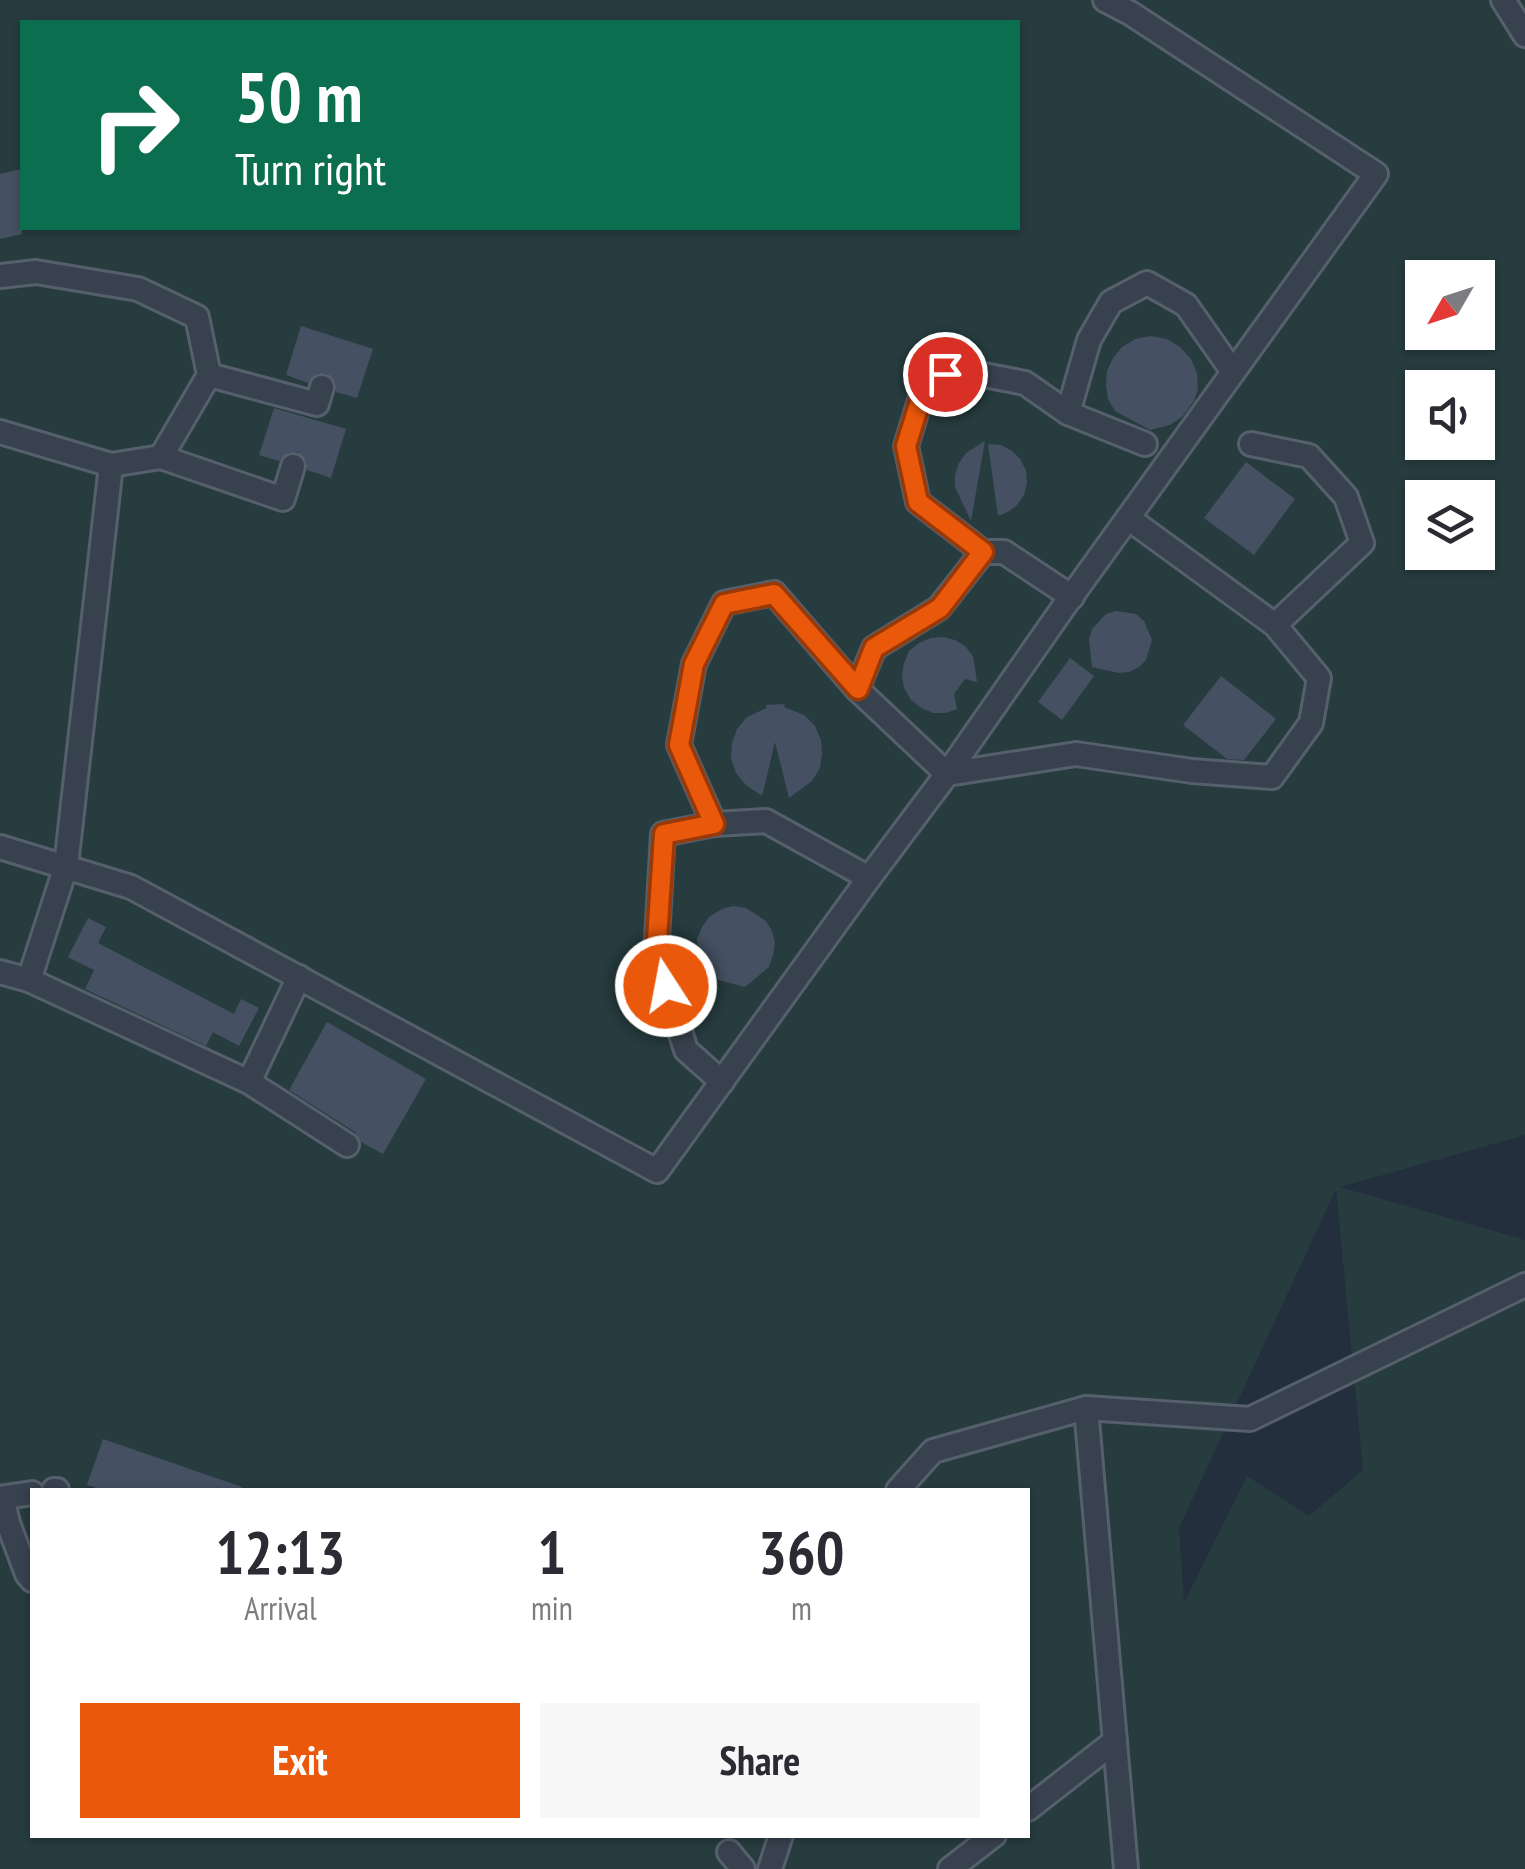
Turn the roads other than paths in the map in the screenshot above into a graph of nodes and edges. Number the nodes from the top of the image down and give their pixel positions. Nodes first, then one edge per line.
1 (1105, 0) edge
2 (1504, 0) edge
3 (1525, 35) edge
4 (0, 276) edge
5 (1234, 372) junction
6 (209, 375) junction
7 (322, 387) dead end
8 (1068, 413) junction
9 (0, 432) edge
10 (1145, 444) dead end
11 (1251, 444) dead end
12 (161, 458) junction
13 (111, 465) junction
14 (293, 466) dead end
15 (1128, 518) junction
16 (983, 552) junction
17 (1072, 596) junction
18 (1276, 625) junction
19 (858, 689) junction
20 (948, 774) junction
21 (714, 824) junction
22 (0, 848) edge
23 (66, 866) junction
24 (869, 878) junction
25 (0, 972) edge
26 (299, 977) junction
27 (29, 980) junction
28 (249, 1082) junction
29 (722, 1082) junction
30 (347, 1146) dead end
31 (1525, 1286) edge
32 (1086, 1408) junction
33 (900, 1488) edge
34 (30, 1493) edge
35 (1, 1498) edge
36 (30, 1578) edge
37 (1115, 1741) junction
38 (1030, 1807) edge
39 (780, 1838) edge
40 (990, 1838) edge
41 (770, 1869) edge
42 (950, 1869) edge
43 (1126, 1869) edge

1 - 5 lane
2 - 3 lane
4 - 6 lane
5 - 8 lane
5 - 15 lane
6 - 7 lane
6 - 12 lane
8 - 10 lane
8 - 16 lane
9 - 13 lane
11 - 18 lane
12 - 13 lane
12 - 14 lane
13 - 23 lane
15 - 17 lane
15 - 18 lane
16 - 17 lane
16 - 19 lane
17 - 20 lane
18 - 20 lane
19 - 20 lane
19 - 21 lane
20 - 24 lane
21 - 24 lane
21 - 29 lane
22 - 23 lane
23 - 26 lane
23 - 27 lane
24 - 29 lane
25 - 27 lane
26 - 28 lane
26 - 29 lane
27 - 28 lane
28 - 30 lane
31 - 32 lane
32 - 33 lane
32 - 37 lane
34 - 35 lane
35 - 36 lane
37 - 38 lane
37 - 43 lane
39 - 41 lane
40 - 42 lane

